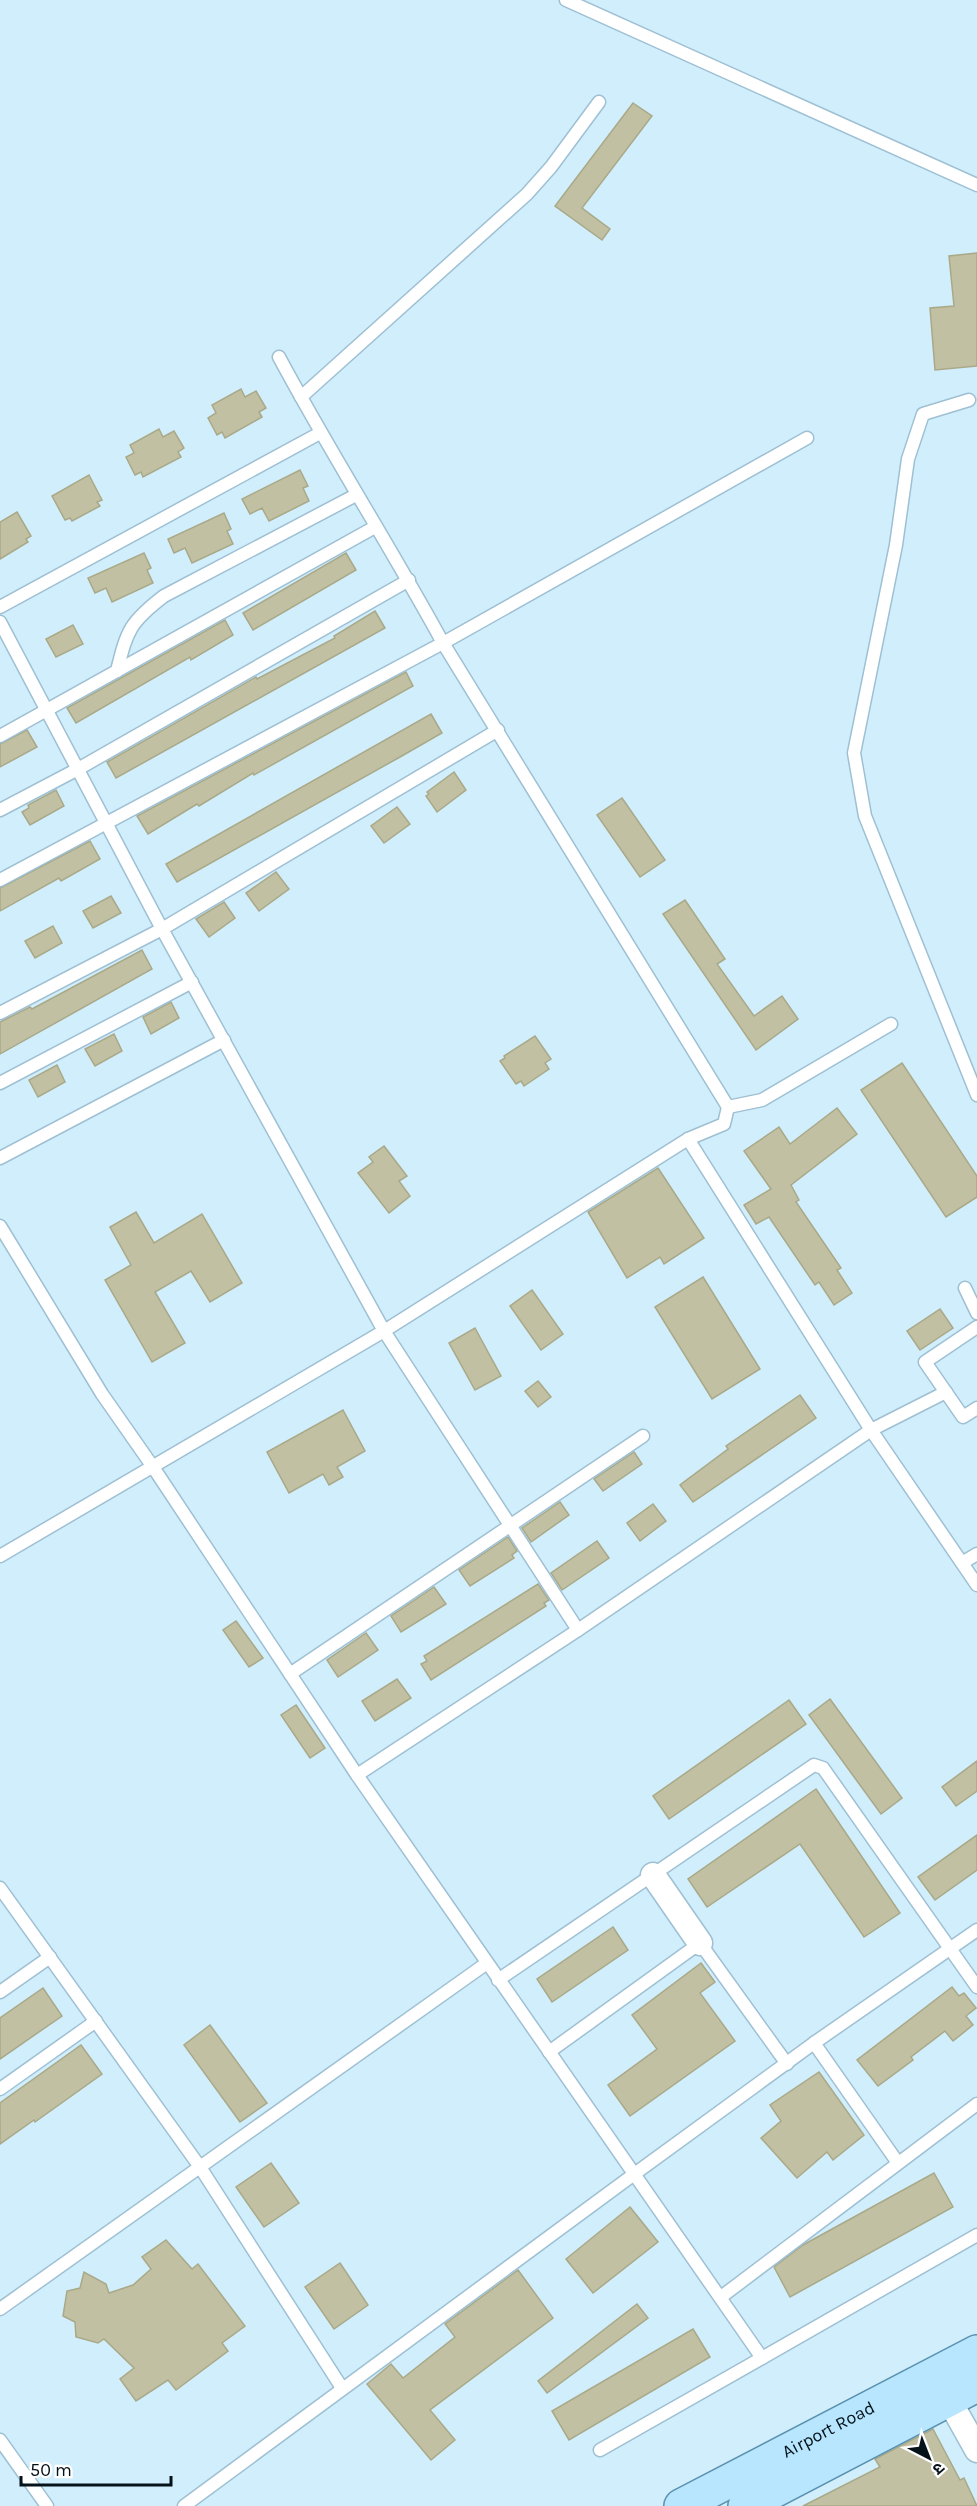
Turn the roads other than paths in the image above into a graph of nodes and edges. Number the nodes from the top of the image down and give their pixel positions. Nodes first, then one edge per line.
1 (566, 0) edge
2 (599, 102) dead end
3 (977, 185) edge
4 (279, 357) dead end
5 (301, 397) junction
6 (969, 400) dead end
7 (320, 433) junction
8 (807, 438) dead end
9 (357, 495) junction
10 (375, 527) junction
11 (409, 580) junction
12 (0, 607) edge
13 (0, 622) edge
14 (443, 643) junction
15 (117, 671) junction
16 (47, 710) junction
17 (498, 730) junction
18 (0, 736) edge
19 (78, 769) junction
20 (0, 810) edge
21 (105, 823) junction
22 (0, 880) edge
23 (162, 929) junction
24 (192, 982) junction
25 (0, 1013) edge
26 (891, 1024) dead end
27 (224, 1040) junction
28 (0, 1083) edge
29 (977, 1095) edge
30 (728, 1107) junction
31 (688, 1139) junction
32 (0, 1158) edge
33 (0, 1226) edge
34 (965, 1288) dead end
35 (977, 1313) edge
36 (977, 1327) edge
37 (384, 1331) junction
38 (946, 1392) junction
39 (977, 1408) edge
40 (871, 1430) junction
41 (643, 1436) dead end
42 (153, 1467) junction
43 (510, 1527) junction
44 (977, 1554) edge
45 (0, 1556) edge
46 (962, 1563) junction
47 (977, 1585) edge
48 (578, 1630) junction
49 (290, 1674) junction
50 (357, 1775) junction
51 (653, 1875) junction
52 (0, 1888) edge
53 (977, 1930) edge
54 (699, 1943) junction
55 (949, 1950) junction
56 (50, 1957) junction
57 (487, 1963) junction
58 (498, 1980) junction
59 (977, 1987) edge
60 (0, 1992) edge
61 (96, 2021) junction
62 (814, 2043) junction
63 (549, 2052) junction
64 (787, 2064) junction
65 (0, 2089) edge
66 (977, 2104) edge
67 (898, 2163) junction
68 (200, 2167) junction
69 (633, 2175) junction
70 (977, 2235) edge
71 (721, 2297) junction
72 (0, 2308) edge
73 (977, 2352) edge
74 (762, 2358) junction
75 (977, 2385) edge
76 (342, 2388) junction
77 (949, 2400) junction
78 (0, 2440) edge
79 (600, 2450) dead end
80 (977, 2450) edge
81 (47, 2506) edge
82 (184, 2506) edge
83 (681, 2506) edge
84 (745, 2506) edge

1 - 3 lane
2 - 5 lane
4 - 5 lane
5 - 7 lane
6 - 29 lane
7 - 9 lane
7 - 12 lane
8 - 14 lane
9 - 10 lane
9 - 15 lane
10 - 11 lane
10 - 15 lane
11 - 14 lane
11 - 19 lane
13 - 16 lane
14 - 17 lane
14 - 21 lane
15 - 16 lane
16 - 18 lane
16 - 19 lane
17 - 23 lane
17 - 30 lane
19 - 20 lane
19 - 21 lane
21 - 22 lane
21 - 23 lane
23 - 24 lane
23 - 25 lane
24 - 27 lane
24 - 28 lane
26 - 30 lane
27 - 32 lane
27 - 37 lane
30 - 31 lane
31 - 37 lane
31 - 40 lane
33 - 42 lane
34 - 35 lane
36 - 38 lane
37 - 42 lane
37 - 43 lane
38 - 39 lane
38 - 40 lane
40 - 46 lane
40 - 48 lane
41 - 43 lane
42 - 45 lane
42 - 49 lane
43 - 48 lane
43 - 49 lane
44 - 46 lane
46 - 47 lane
48 - 50 lane
49 - 50 lane
50 - 57 lane
51 - 54 street
51 - 55 lane
51 - 58 lane
52 - 56 lane
53 - 55 lane
54 - 63 lane
54 - 64 lane
55 - 59 lane
55 - 62 lane
56 - 60 lane
56 - 61 lane
57 - 58 lane
57 - 68 lane
58 - 63 lane
61 - 65 lane
61 - 68 lane
62 - 64 lane
62 - 67 lane
63 - 69 lane
64 - 69 lane
66 - 67 lane
67 - 71 lane
68 - 72 lane
68 - 76 lane
69 - 71 lane
69 - 76 lane
70 - 74 lane
71 - 74 lane
73 - 83 main road, Airport Road
74 - 79 lane
75 - 77 main road, Airport Road
76 - 82 lane
77 - 80 street
77 - 84 main road, Airport Road
78 - 81 lane

